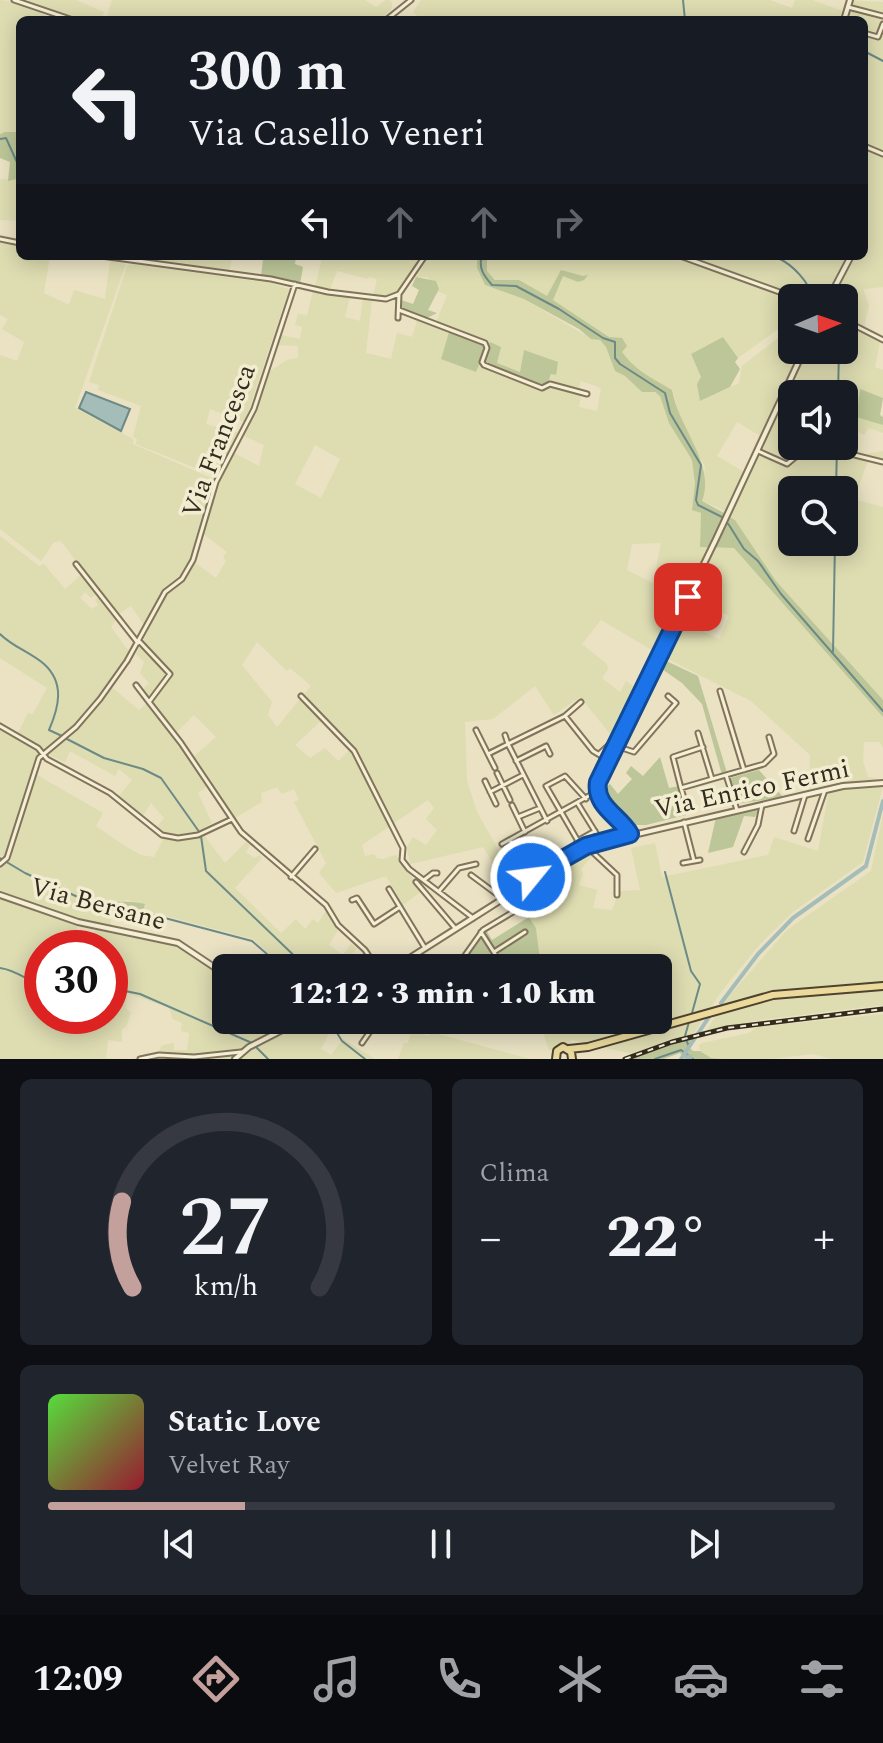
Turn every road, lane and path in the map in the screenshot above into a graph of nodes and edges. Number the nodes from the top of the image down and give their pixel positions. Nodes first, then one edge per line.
1 (411, 0) edge
2 (850, 0) edge
3 (17, 1) edge
4 (848, 7) junction
5 (61, 16) edge
6 (390, 16) edge
7 (845, 16) edge
8 (883, 16) edge
9 (883, 24) edge
10 (868, 34) edge
11 (129, 260) edge
12 (422, 260) edge
13 (691, 260) edge
14 (849, 260) edge
15 (295, 284) junction
16 (836, 284) edge
17 (778, 291) edge
18 (399, 294) junction
19 (399, 310) junction
20 (398, 318) dead end
21 (858, 327) edge
22 (883, 340) edge
23 (798, 364) edge
24 (587, 394) dead end
25 (758, 451) junction
26 (883, 462) edge
27 (76, 564) dead end
28 (138, 642) junction
29 (136, 685) dead end
30 (720, 691) dead end
31 (301, 696) dead end
32 (668, 696) dead end
33 (149, 702) junction
34 (581, 702) dead end
35 (565, 716) junction
36 (0, 726) edge
37 (476, 730) dead end
38 (698, 733) dead end
39 (505, 735) dead end
40 (769, 737) dead end
41 (620, 738) junction
42 (508, 744) junction
43 (614, 744) junction
44 (703, 747) junction
45 (626, 748) junction
46 (43, 754) junction
47 (488, 754) junction
48 (550, 754) dead end
49 (599, 754) junction
50 (608, 760) junction
51 (516, 761) junction
52 (744, 770) junction
53 (523, 775) junction
54 (726, 775) junction
55 (712, 779) junction
56 (485, 781) dead end
57 (883, 783) edge
58 (503, 785) junction
59 (681, 788) junction
60 (825, 790) junction
61 (490, 792) junction
62 (594, 793) dead end
63 (805, 795) junction
64 (586, 799) junction
65 (578, 803) junction
66 (496, 804) dead end
67 (762, 805) junction
68 (540, 808) junction
69 (737, 810) junction
70 (561, 813) junction
71 (518, 817) junction
72 (232, 819) junction
73 (547, 821) junction
74 (687, 822) junction
75 (595, 831) junction
76 (794, 831) dead end
77 (525, 832) junction
78 (628, 835) junction
79 (808, 839) dead end
80 (510, 840) junction
81 (577, 841) junction
82 (601, 841) junction
83 (502, 844) dead end
84 (584, 847) junction
85 (315, 849) dead end
86 (744, 852) dead end
87 (700, 860) dead end
88 (694, 861) junction
89 (683, 863) dead end
90 (0, 864) edge
91 (476, 864) dead end
92 (437, 873) dead end
93 (471, 875) dead end
94 (291, 877) junction
95 (531, 879) junction
96 (424, 880) junction
97 (416, 882) dead end
98 (389, 889) dead end
99 (439, 891) junction
100 (0, 895) edge
101 (617, 895) dead end
102 (502, 898) junction
103 (352, 900) dead end
104 (400, 907) junction
105 (511, 909) dead end
106 (473, 918) junction
107 (456, 929) junction
108 (481, 932) junction
109 (525, 932) dead end
110 (425, 948) junction
111 (494, 952) joint
112 (368, 954) edge
113 (416, 954) edge
114 (466, 954) edge
115 (212, 965) edge
116 (883, 986) edge
117 (276, 1034) edge
118 (368, 1034) edge
119 (362, 1043) dead end
120 (588, 1047) junction
121 (569, 1049) junction
122 (241, 1052) junction
123 (220, 1054) junction
124 (556, 1056) edge
125 (171, 1058) edge
126 (140, 1059) edge
127 (216, 1059) edge
128 (235, 1059) edge
129 (549, 1059) edge
130 (572, 1059) edge

1 - 6 street
2 - 4 street
3 - 5 street
4 - 7 street
4 - 8 street
9 - 10 street
11 - 15 street
12 - 18 street
13 - 17 street
14 - 16 street
15 - 18 street
15 - 28 street, Via Francesca
18 - 19 street
19 - 20 street
19 - 24 street
21 - 22 street
23 - 25 street
25 - 26 street
25 - 41 street
27 - 28 street
28 - 33 street
28 - 46 street, Via Francesca
29 - 33 street
30 - 52 street
31 - 96 street
32 - 45 street
33 - 72 street
34 - 35 street
35 - 42 street
35 - 49 street
36 - 46 street
37 - 47 street
38 - 44 street
39 - 42 street
40 - 52 street
41 - 43 street
41 - 45 street
42 - 47 street
42 - 51 street
43 - 45 street
43 - 49 street
43 - 50 street
44 - 55 street
44 - 59 street
46 - 72 street
46 - 90 street, Via Francesca
47 - 58 street
48 - 51 street
49 - 50 street
50 - 78 street
51 - 53 street
52 - 54 street
53 - 58 street
53 - 68 street
54 - 55 street
54 - 69 street
55 - 59 street
56 - 61 street
57 - 60 street, Via Enrico Fermi
58 - 61 street
58 - 71 street
59 - 74 street
60 - 63 street, Via Enrico Fermi
60 - 79 street
61 - 66 street
62 - 64 street
63 - 67 street, Via Enrico Fermi
63 - 76 street
64 - 65 street
64 - 70 street
65 - 70 street
65 - 75 street
67 - 69 street, Via Enrico Fermi
67 - 86 street
68 - 71 street
68 - 73 street
69 - 74 street, Via Enrico Fermi
70 - 73 street
70 - 81 street
71 - 77 street
72 - 94 street
73 - 77 street
74 - 78 street, Via Enrico Fermi
74 - 88 street
75 - 81 street
75 - 82 street
77 - 80 street
78 - 82 street, Via Enrico Fermi
80 - 83 street
80 - 95 street
81 - 84 street
82 - 84 street, Via Enrico Fermi
84 - 95 street, Via Enrico Fermi
84 - 101 street
85 - 94 street
87 - 88 street
88 - 89 street
91 - 99 street
92 - 96 street
93 - 102 street
94 - 112 street
95 - 102 street, Via Enrico Fermi
96 - 99 street
97 - 107 street
98 - 104 street
99 - 106 street
100 - 115 street, Via Bersane
102 - 106 street, Via Enrico Fermi
103 - 104 street
104 - 110 street
105 - 108 street
106 - 107 street, Via Enrico Fermi
107 - 110 street, Via Enrico Fermi
108 - 111 street
108 - 114 street
109 - 111 street
110 - 113 street, Via Enrico Fermi
116 - 120 main road
117 - 122 street
118 - 119 street
120 - 121 main road
120 - 130 main road
121 - 124 main road
121 - 130 main road
122 - 123 street
122 - 128 street
123 - 125 street
123 - 127 street
124 - 129 main road
125 - 126 street

